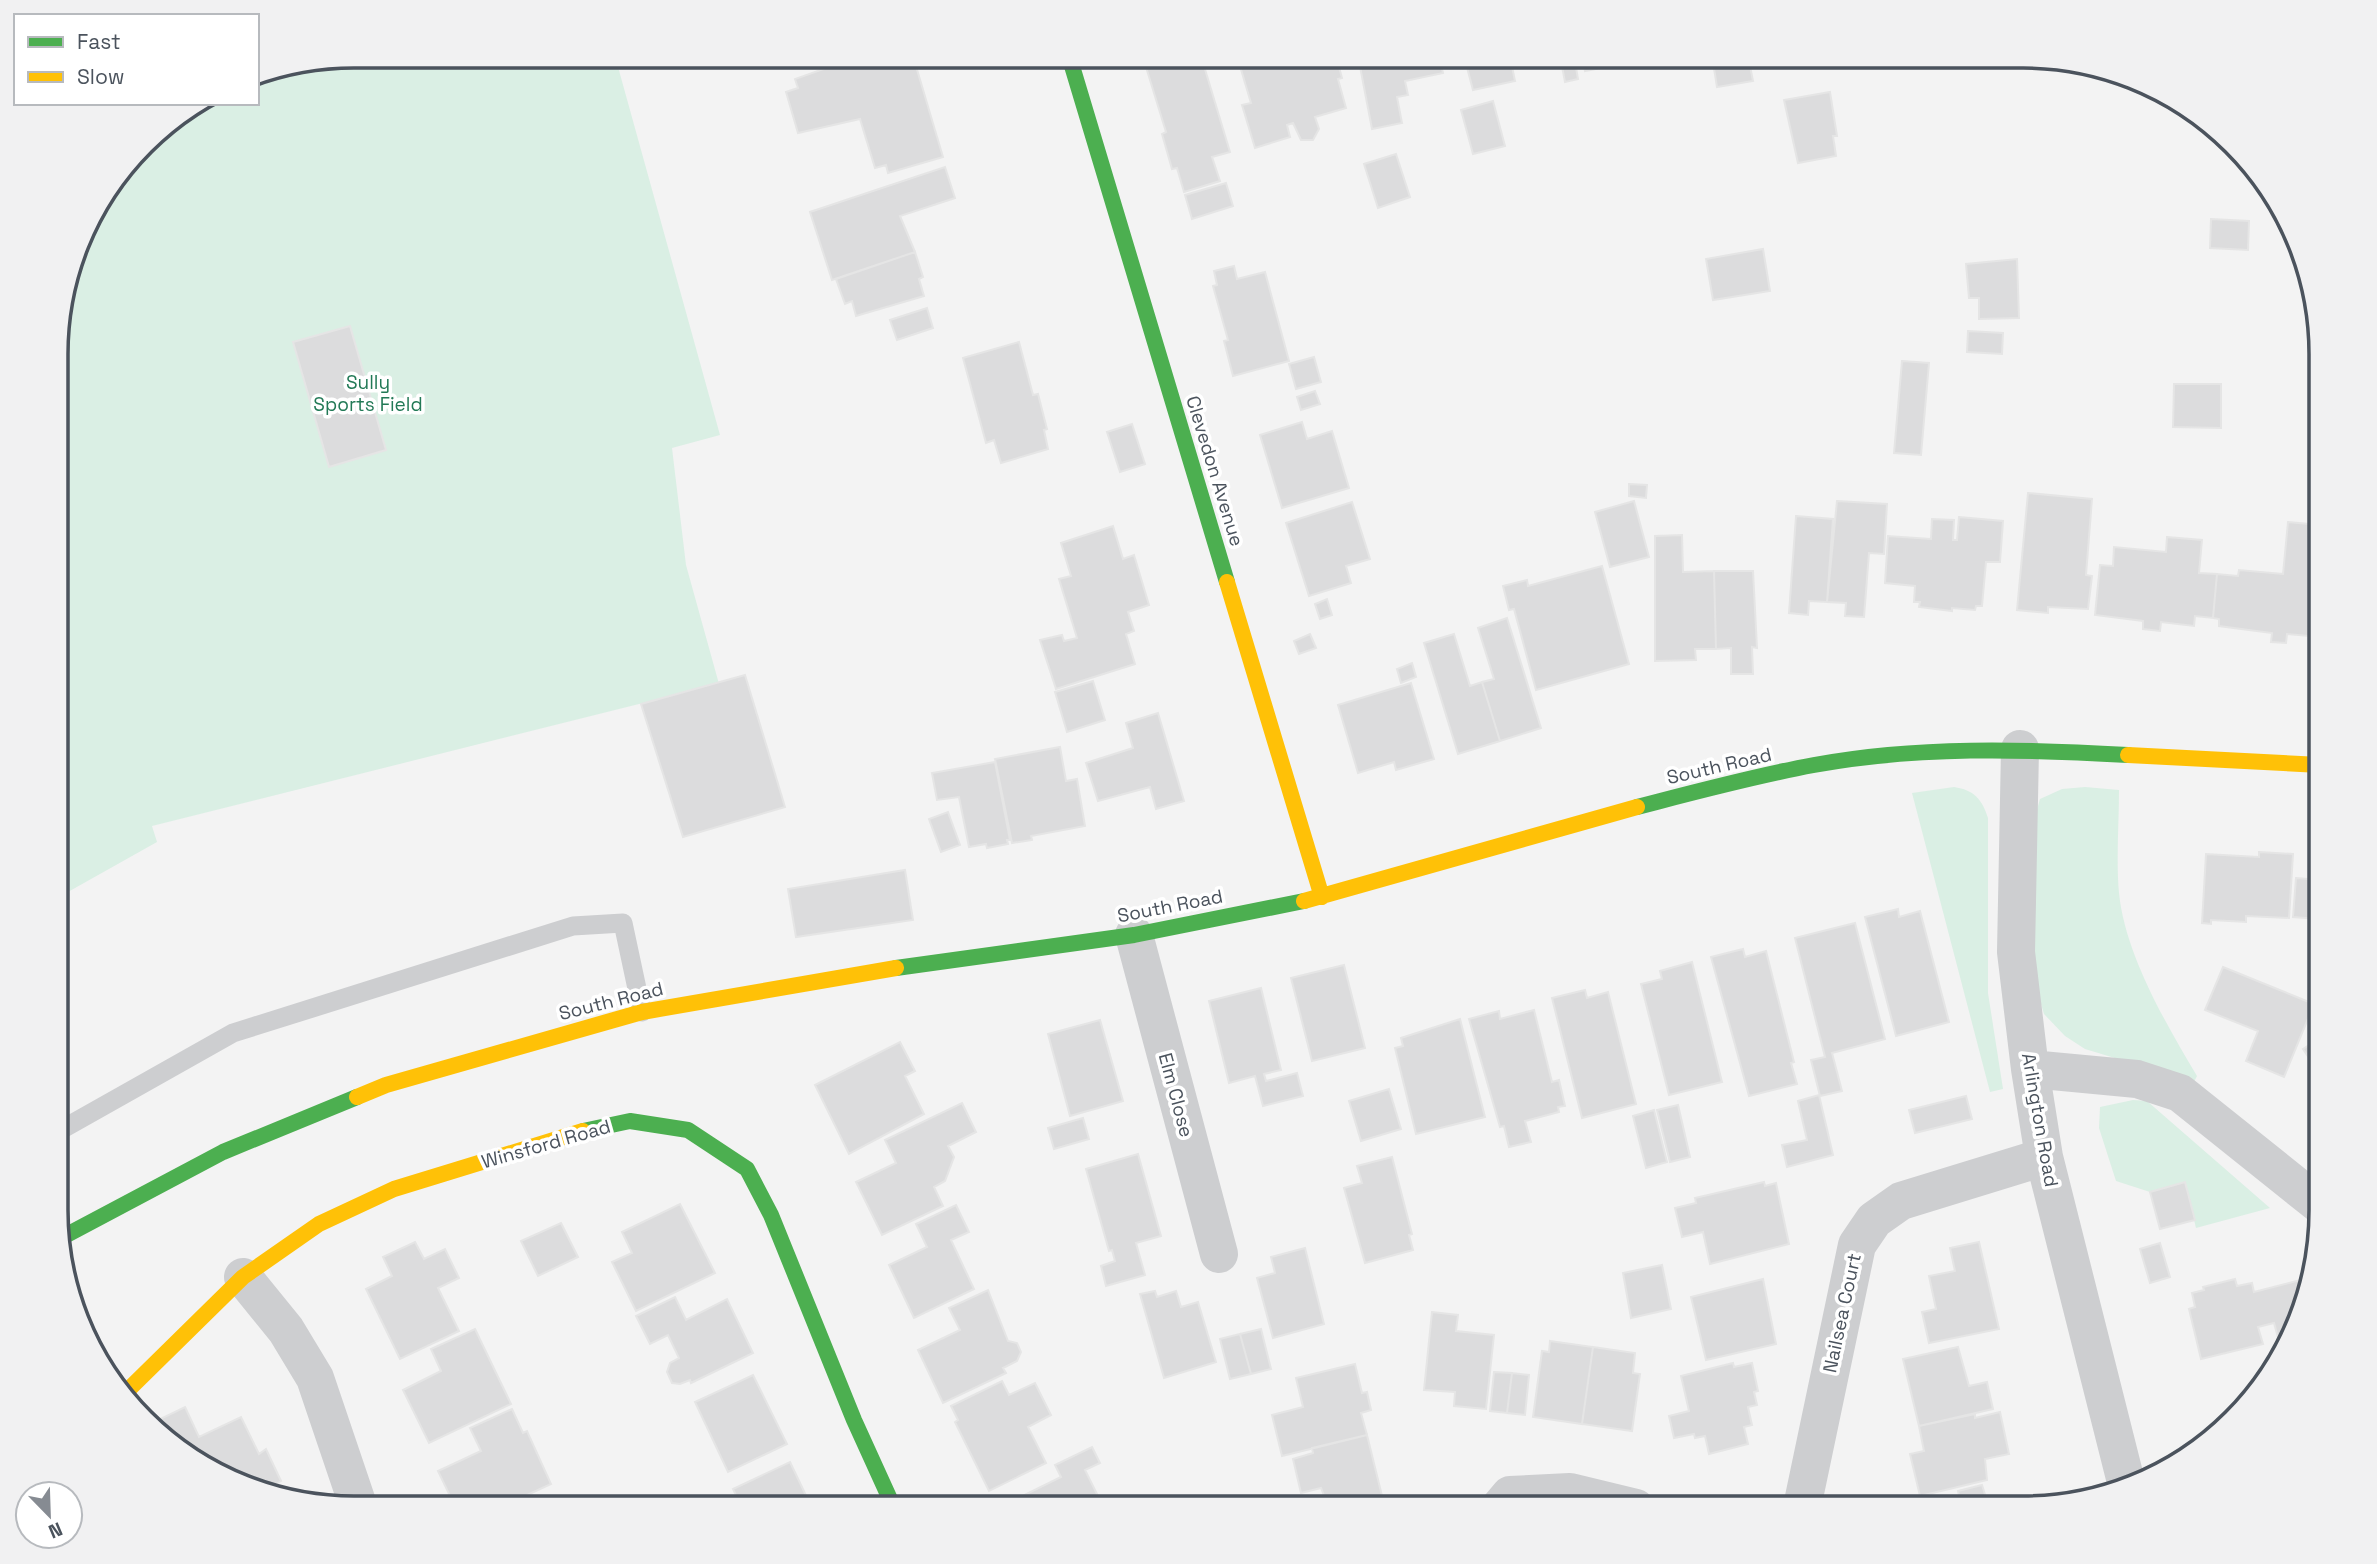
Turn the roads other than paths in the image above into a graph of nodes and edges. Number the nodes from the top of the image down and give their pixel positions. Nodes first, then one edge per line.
1 (1073, 68) edge
2 (2020, 750) junction
3 (2309, 764) edge
4 (1322, 897) junction
5 (1134, 935) junction
6 (642, 1012) junction
7 (2029, 1069) junction
8 (68, 1125) edge
9 (2044, 1157) junction
10 (2309, 1196) edge
11 (69, 1233) edge
12 (1219, 1254) dead end
13 (243, 1277) junction
14 (130, 1388) edge
15 (2125, 1477) edge
16 (355, 1496) edge
17 (889, 1496) edge
18 (1509, 1496) edge
19 (1588, 1496) edge
20 (1804, 1496) edge

1 - 4 main road, Clevedon Avenue
2 - 3 main road, South Road
2 - 4 main road, South Road
2 - 7 street, Arlington Road
4 - 5 main road, South Road
5 - 6 main road, South Road
5 - 12 street, Elm Close
6 - 8 lane
6 - 11 main road, South Road
7 - 9 street, Arlington Road
7 - 10 street
9 - 15 street, Arlington Road
9 - 20 street, Nailsea Court
13 - 14 main road, Winsford Road
13 - 16 street
13 - 17 main road, Winsford Road
18 - 19 street

